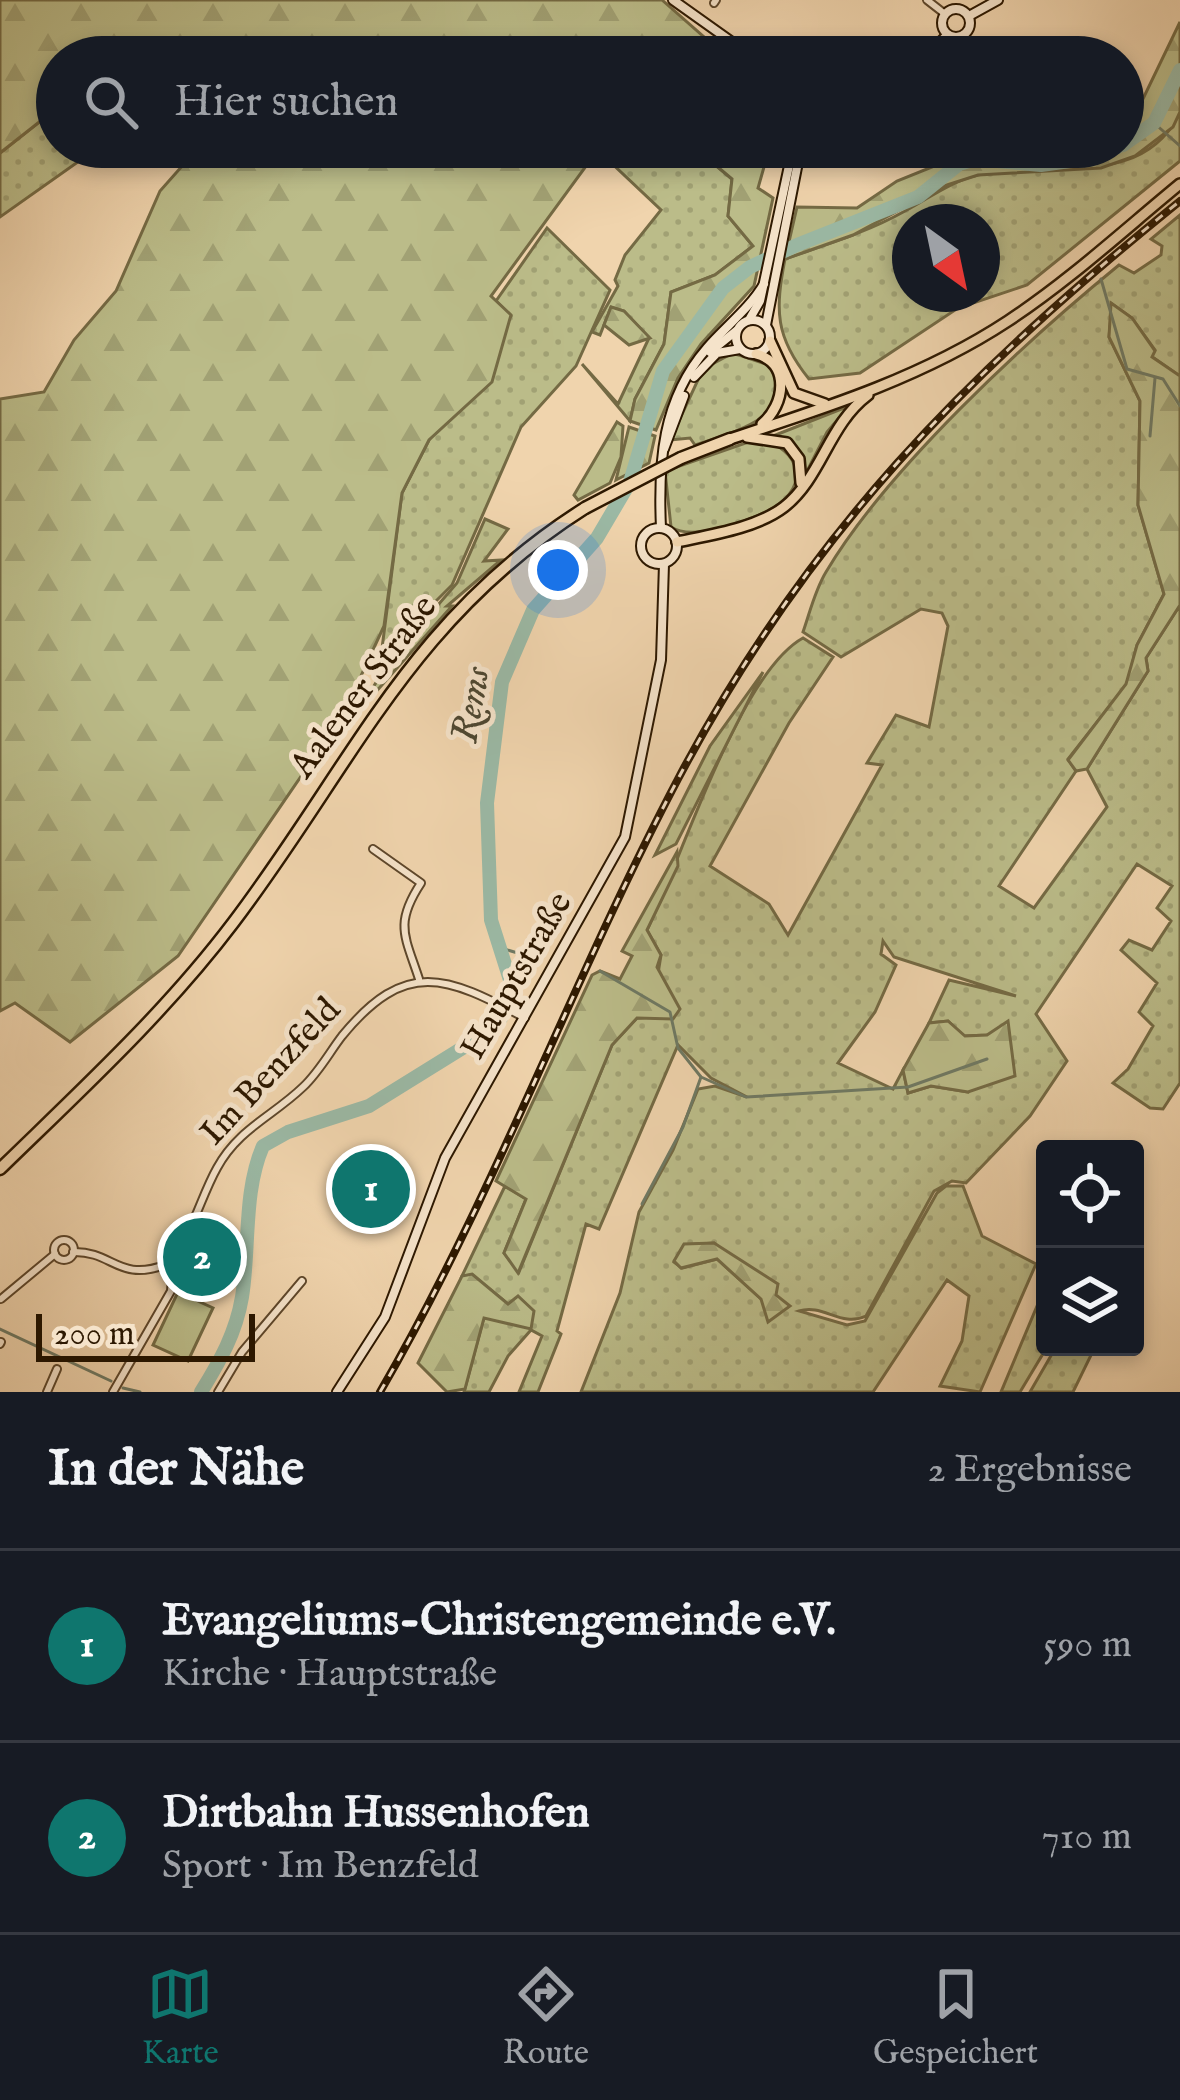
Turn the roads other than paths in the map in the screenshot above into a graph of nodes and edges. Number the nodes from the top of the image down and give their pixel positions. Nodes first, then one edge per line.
1 (673, 0) edge
2 (927, 0) edge
3 (998, 0) edge
4 (945, 14) junction
5 (969, 16) junction
6 (710, 28) junction
7 (947, 35) joint
8 (719, 36) edge
9 (722, 36) edge
10 (793, 168) edge
11 (1180, 184) edge
12 (768, 279) junction
13 (749, 320) junction
14 (766, 325) junction
15 (737, 330) junction
16 (770, 341) junction
17 (740, 349) junction
18 (756, 354) junction
19 (695, 365) junction
20 (877, 388) junction
21 (836, 403) junction
22 (749, 432) junction
23 (730, 439) junction
24 (659, 465) junction
25 (800, 489) junction
26 (661, 528) junction
27 (677, 542) junction
28 (664, 564) junction
29 (373, 849) dead end
30 (419, 979) junction
31 (526, 1018) junction
32 (0, 1168) edge
33 (73, 1252) junction
34 (55, 1254) junction
35 (165, 1265) junction
36 (302, 1281) dead end
37 (1, 1299) edge
38 (57, 1370) dead end
39 (47, 1392) edge
40 (113, 1392) edge
41 (218, 1392) edge
42 (337, 1392) edge

1 - 6 main road
2 - 4 street
3 - 5 main road
4 - 5 main road
4 - 7 main road
5 - 7 main road
6 - 8 main road
6 - 9 main road
10 - 12 main road
11 - 20 main road, Aalener Straße
12 - 13 main road
12 - 14 main road
12 - 19 main road
13 - 14 main road
13 - 15 main road
14 - 16 main road
15 - 17 main road
15 - 19 main road
16 - 18 main road
16 - 21 main road
17 - 18 main road
17 - 24 main road
18 - 22 main road
19 - 24 main road
20 - 21 main road, Aalener Straße
20 - 25 main road
21 - 22 main road, Aalener Straße
22 - 23 main road, Aalener Straße
23 - 25 main road
23 - 32 highway, Aalener Straße, bridge
24 - 26 main road
25 - 27 main road
26 - 27 main road
26 - 28 main road
27 - 28 main road
28 - 31 main road, Hauptstraße
29 - 30 street
30 - 31 street
30 - 35 street, Im Benzfeld
31 - 42 main road, Hauptstraße
33 - 34 street
33 - 34 street
33 - 35 street
34 - 37 street
35 - 40 street
36 - 41 street
38 - 39 street

